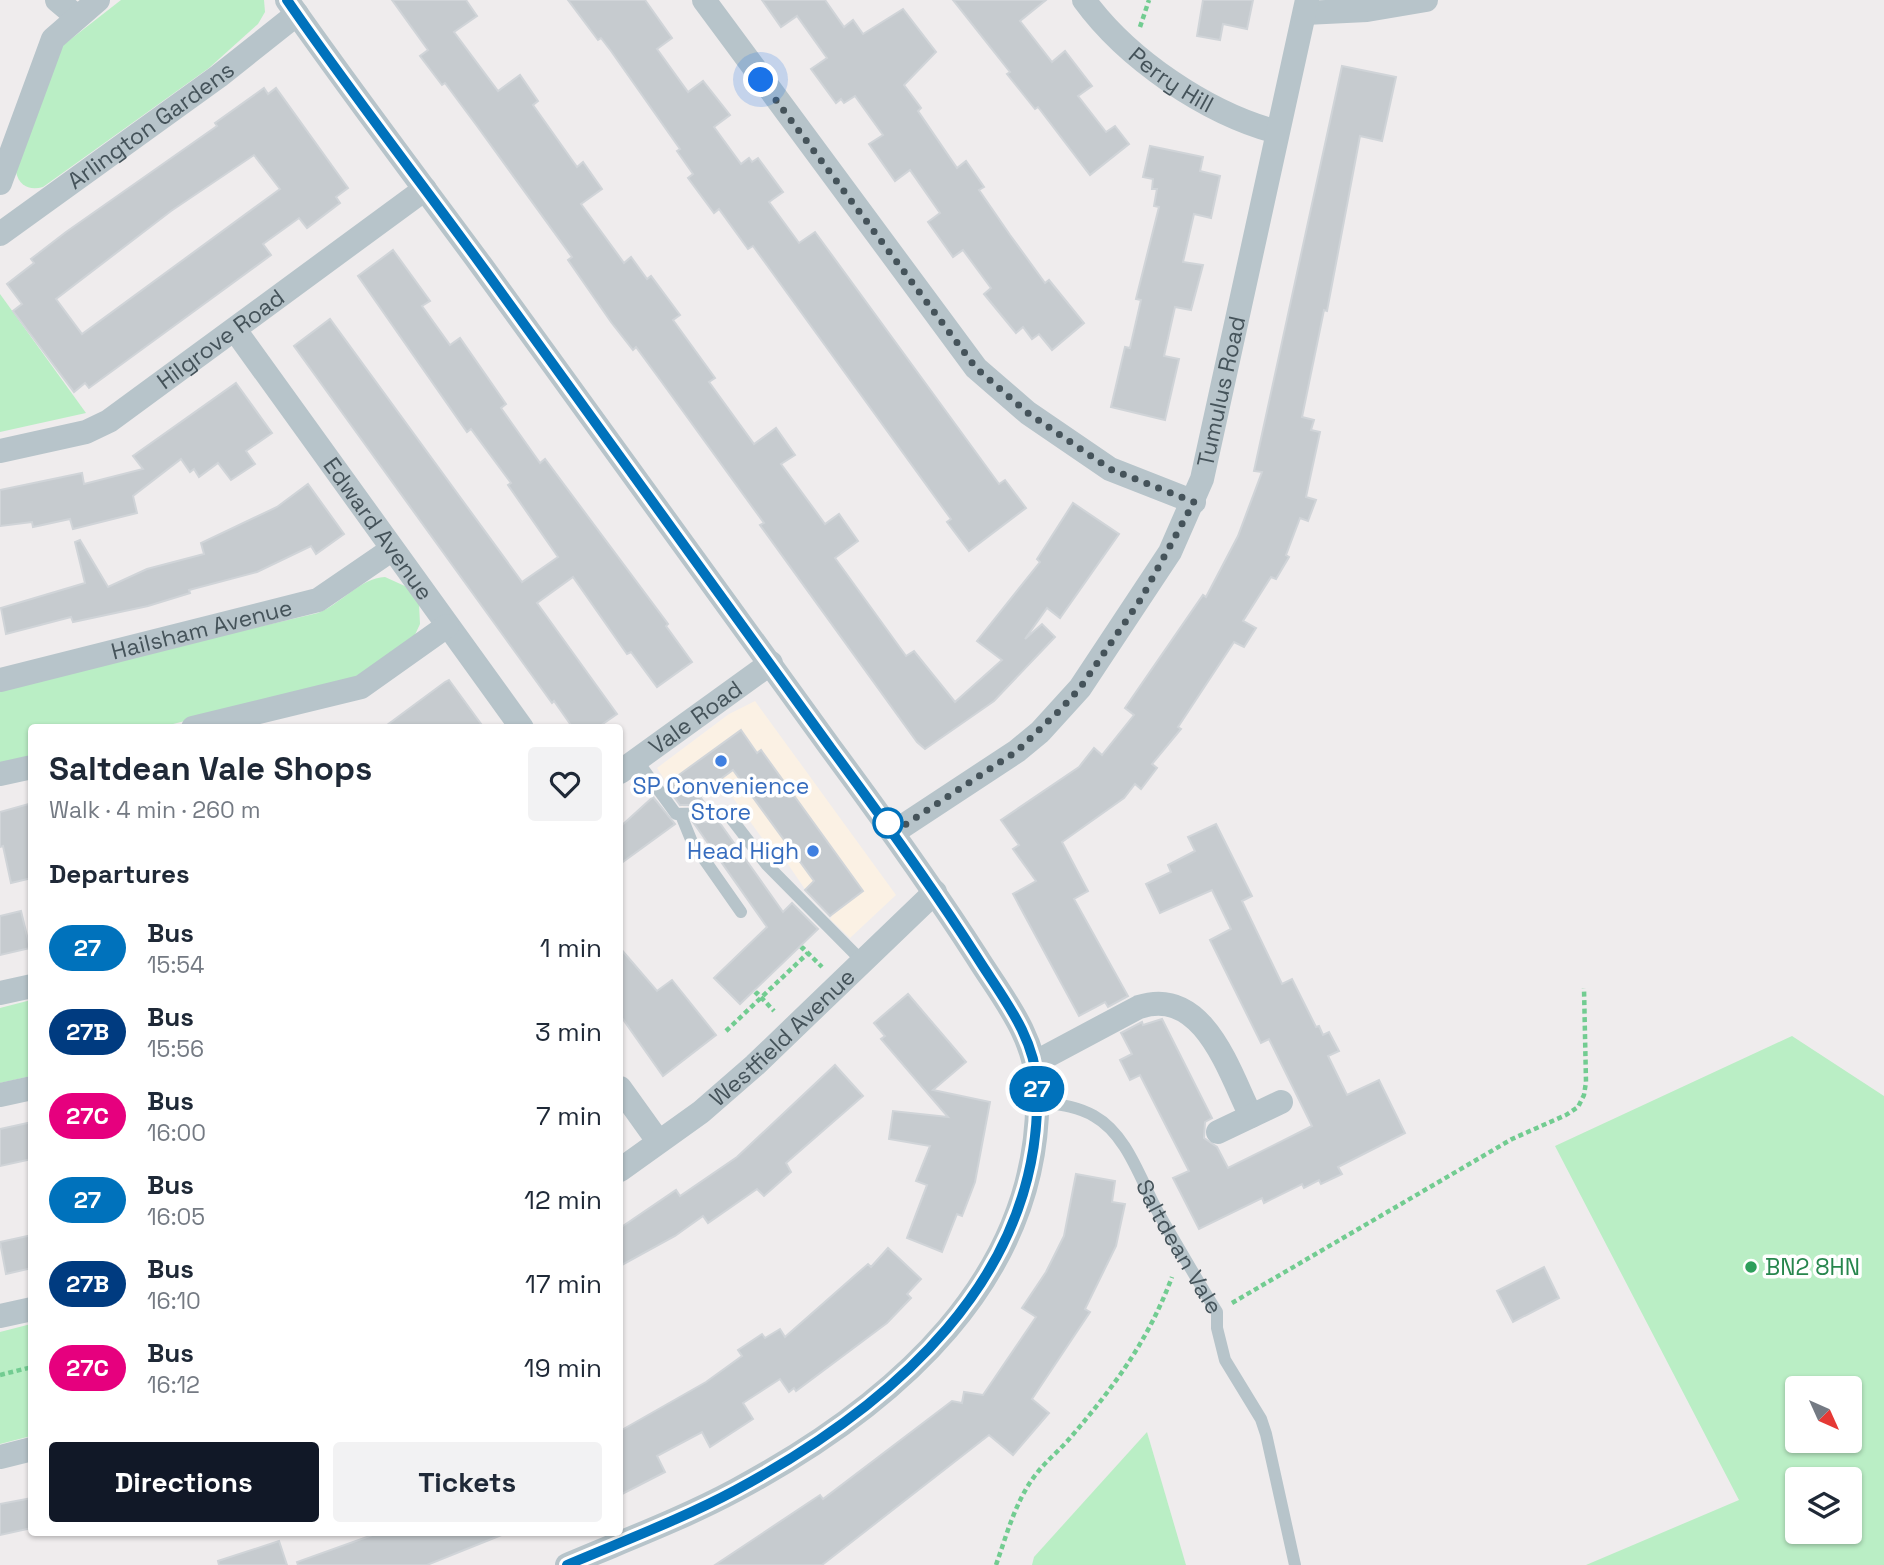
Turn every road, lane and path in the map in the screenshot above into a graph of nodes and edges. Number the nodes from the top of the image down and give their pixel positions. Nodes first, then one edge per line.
1 (57, 0) edge
2 (98, 0) edge
3 (704, 0) edge
4 (1084, 0) edge
5 (1426, 0) edge
6 (1306, 6) edge
7 (292, 7) edge
8 (76, 16) junction
9 (1277, 132) junction
10 (0, 183) edge
11 (425, 189) junction
12 (0, 234) edge
13 (235, 330) junction
14 (0, 451) edge
15 (1194, 502) junction
16 (391, 550) junction
17 (447, 626) junction
18 (771, 663) junction
19 (0, 680) edge
20 (209, 724) edge
21 (519, 724) edge
22 (628, 766) edge
23 (28, 768) edge
24 (0, 775) edge
25 (681, 815) junction
26 (894, 832) junction
27 (935, 892) junction
28 (741, 912) dead end
29 (801, 950) dead end
30 (808, 953) junction
31 (863, 962) junction
32 (814, 978) dead end
33 (28, 987) edge
34 (1584, 988) dead end
35 (0, 993) edge
36 (755, 995) dead end
37 (761, 998) junction
38 (777, 1014) dead end
39 (726, 1031) dead end
40 (1034, 1063) junction
41 (28, 1089) edge
42 (623, 1092) edge
43 (0, 1096) edge
44 (1037, 1101) junction
45 (1281, 1102) dead end
46 (1251, 1116) junction
47 (1218, 1132) dead end
48 (658, 1141) junction
49 (623, 1168) edge
50 (1181, 1254) junction
51 (28, 1309) edge
52 (1217, 1312) junction
53 (0, 1316) edge
54 (28, 1368) edge
55 (0, 1375) edge
56 (28, 1450) edge
57 (0, 1457) edge
58 (567, 1565) edge
59 (996, 1565) edge
60 (1295, 1565) edge

1 - 8 street
2 - 8 street
3 - 15 street
4 - 9 street, Perry Hill
5 - 6 street
6 - 9 street, Tumulus Road
7 - 11 street
7 - 12 street, Arlington Gardens
8 - 10 street
9 - 15 street, Tumulus Road
11 - 13 street, Hilgrove Road
11 - 18 street
13 - 14 street, Hilgrove Road
13 - 16 street, Edward Avenue
15 - 26 street, Tumulus Road
16 - 17 street, Edward Avenue
16 - 19 street, Hailsham Avenue
17 - 20 street
17 - 21 street, Edward Avenue
18 - 22 street, Vale Road
18 - 26 street
22 - 25 lane
23 - 24 street
25 - 28 lane
25 - 31 lane
26 - 27 street
27 - 31 street, Westfield Avenue
27 - 40 street
29 - 30 path
30 - 32 path
30 - 37 path
31 - 48 street, Westfield Avenue
33 - 35 street
34 - 52 path
36 - 37 path
37 - 38 path
37 - 39 path
40 - 44 street
40 - 46 street
41 - 43 street
42 - 48 street
44 - 50 lane, Saltdean Vale
44 - 58 street
45 - 46 street
46 - 47 street
48 - 49 street, Westfield Avenue
50 - 52 lane, Saltdean Vale
50 - 59 path
51 - 53 street
52 - 60 lane, Saltdean Vale
54 - 55 path
56 - 57 street

